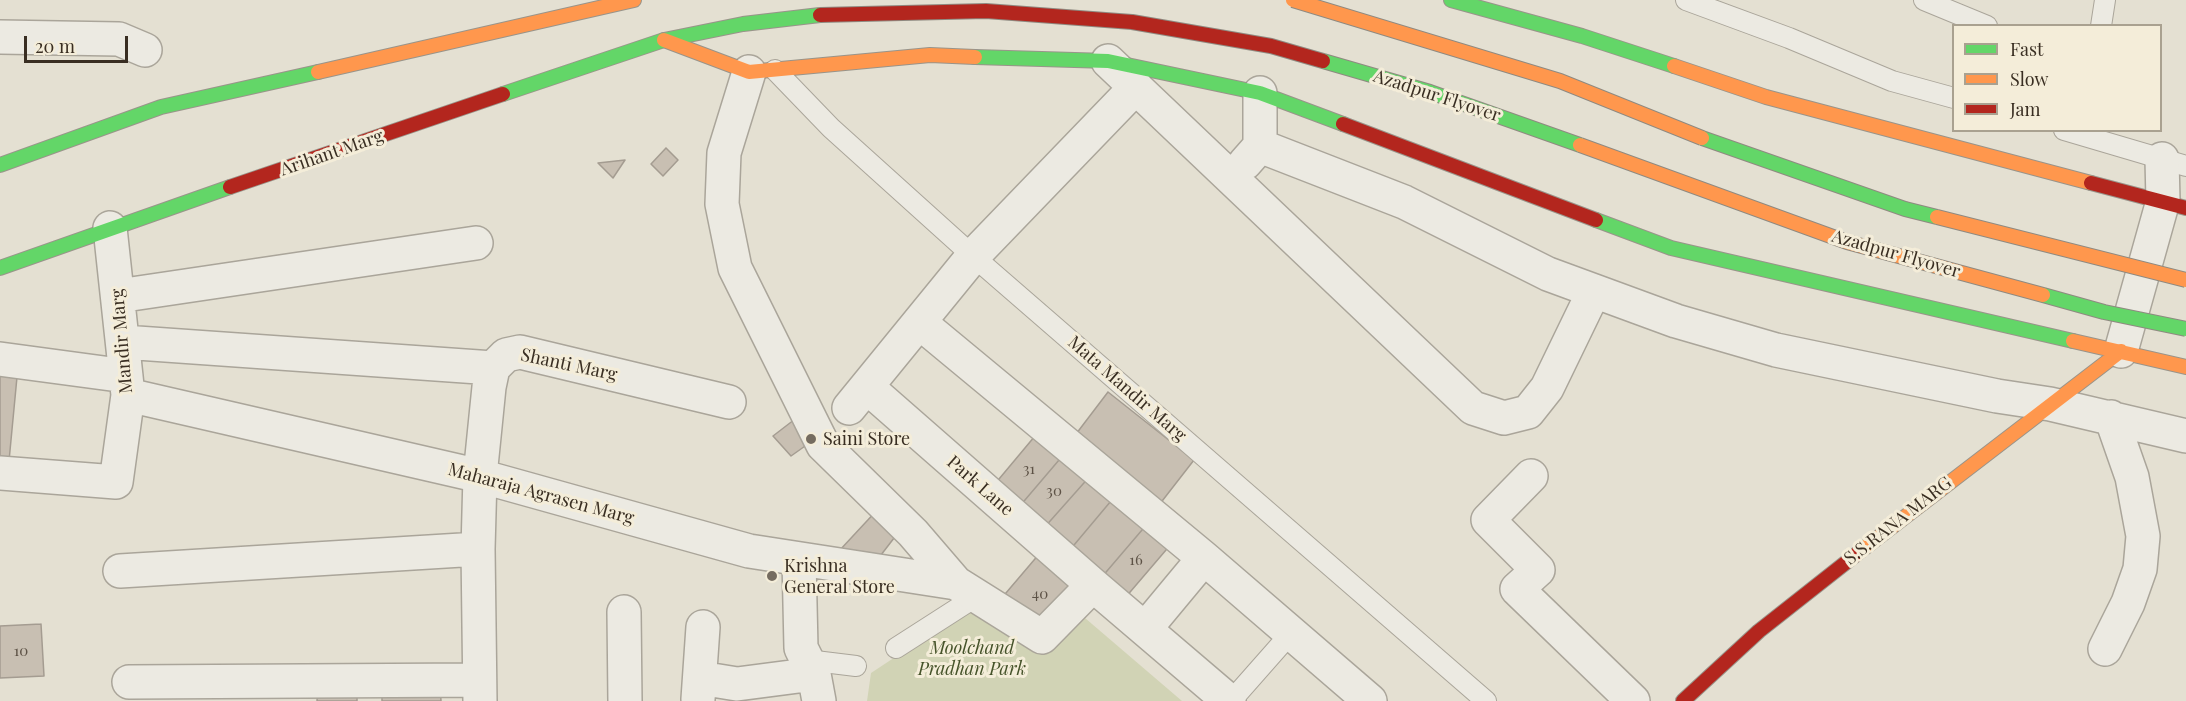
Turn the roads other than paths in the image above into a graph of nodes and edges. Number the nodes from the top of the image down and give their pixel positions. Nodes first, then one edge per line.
1 (634, 0) edge
2 (1293, 0) edge
3 (1451, 0) edge
4 (1686, 0) edge
5 (1924, 0) edge
6 (2105, 0) edge
7 (549, 10) edge
8 (1983, 24) edge
9 (2100, 24) edge
10 (0, 38) edge
11 (664, 40) junction
12 (145, 50) dead end
13 (1108, 61) junction
14 (762, 71) junction
15 (1136, 87) junction
16 (1260, 93) junction
17 (1952, 98) edge
18 (2077, 132) edge
19 (1260, 146) junction
20 (2174, 163) edge
21 (0, 165) edge
22 (1232, 177) junction
23 (2174, 205) edge
24 (110, 228) junction
25 (476, 243) dead end
26 (973, 256) junction
27 (0, 268) edge
28 (2186, 280) edge
29 (1594, 291) junction
30 (118, 296) junction
31 (920, 322) junction
32 (2186, 329) edge
33 (123, 342) junction
34 (2121, 351) junction
35 (0, 359) edge
36 (2186, 367) edge
37 (494, 368) junction
38 (127, 386) junction
39 (729, 402) dead end
40 (2050, 404) junction
41 (2110, 417) junction
42 (2186, 436) edge
43 (0, 473) edge
44 (480, 476) junction
45 (1531, 476) dead end
46 (478, 549) junction
47 (1204, 558) junction
48 (799, 560) junction
49 (120, 571) dead end
50 (1093, 585) junction
51 (966, 590) junction
52 (624, 612) dead end
53 (703, 627) dead end
54 (1144, 628) junction
55 (1291, 633) junction
56 (896, 648) dead end
57 (2105, 649) dead end
58 (856, 666) dead end
59 (813, 678) edge
60 (129, 682) dead end
61 (699, 690) edge
62 (479, 691) edge
63 (625, 701) edge
64 (1230, 701) edge
65 (1370, 701) edge
66 (1486, 701) edge
67 (1633, 701) edge
68 (1683, 701) edge

1 - 7 main road
2 - 28 main road, bridge
3 - 23 main road
4 - 17 lane
5 - 8 lane
6 - 9 lane
7 - 21 main road
10 - 12 street
11 - 14 main road
11 - 24 main road, Arihant Marg
11 - 32 main road, Azadpur Flyover, bridge
13 - 14 main road
13 - 15 street
13 - 16 main road
14 - 26 lane, Mata Mandir Marg
14 - 51 street
15 - 22 street
15 - 26 street
16 - 19 street
16 - 34 main road
18 - 20 lane
19 - 22 street
19 - 29 street
20 - 23 street
22 - 29 street
23 - 34 street
24 - 27 main road, Arihant Marg
24 - 30 street, Mandir Marg
25 - 30 street
26 - 31 street
26 - 66 lane, Mata Mandir Marg
29 - 40 street
30 - 33 street, Mandir Marg
31 - 47 street
31 - 50 street, Park Lane
33 - 37 street
33 - 38 street, Mandir Marg
34 - 36 main road
34 - 40 main road, S.S.RANA MARG
35 - 38 street, Maharaja Agrasen Marg
37 - 39 street, Shanti Marg
37 - 44 street, Shanti Marg
38 - 43 street, Mandir Marg
38 - 44 street, Maharaja Agrasen Marg
40 - 41 street
40 - 68 main road, S.S.RANA MARG
41 - 42 street
41 - 57 street
44 - 46 street, Shanti Marg
44 - 48 street, Maharaja Agrasen Marg
45 - 67 street
46 - 49 street
46 - 62 street, Shanti Marg
47 - 54 street
47 - 55 street
48 - 51 street, Maharaja Agrasen Marg
48 - 59 street
50 - 51 street
50 - 54 street, Park Lane
51 - 56 lane
52 - 63 street
53 - 61 street
54 - 64 street, Park Lane
55 - 64 lane
55 - 65 street
58 - 59 lane
59 - 61 street
60 - 62 street

